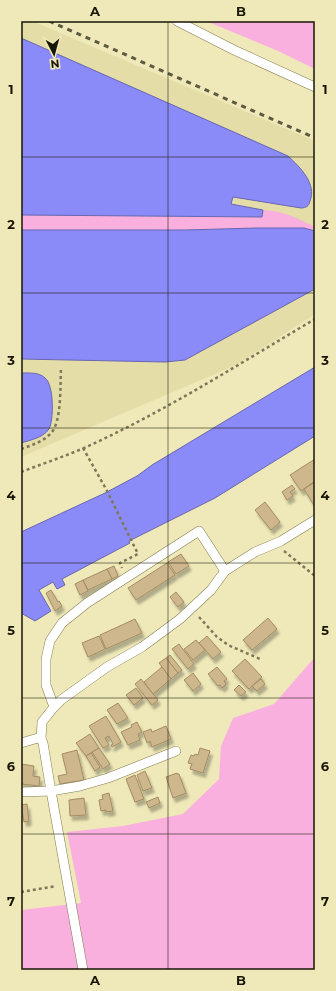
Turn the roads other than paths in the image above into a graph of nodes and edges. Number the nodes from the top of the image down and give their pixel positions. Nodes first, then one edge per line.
1 (177, 21) edge
2 (315, 87) edge
3 (315, 520) edge
4 (225, 571) junction
5 (54, 706) junction
6 (41, 739) junction
7 (21, 743) edge
8 (176, 751) dead end
9 (51, 791) junction
10 (21, 792) edge
11 (82, 970) edge

1 - 2 lane
3 - 4 lane
4 - 5 lane
4 - 5 lane
5 - 6 lane
6 - 7 lane
6 - 9 lane
8 - 9 lane
9 - 10 lane
9 - 11 lane

